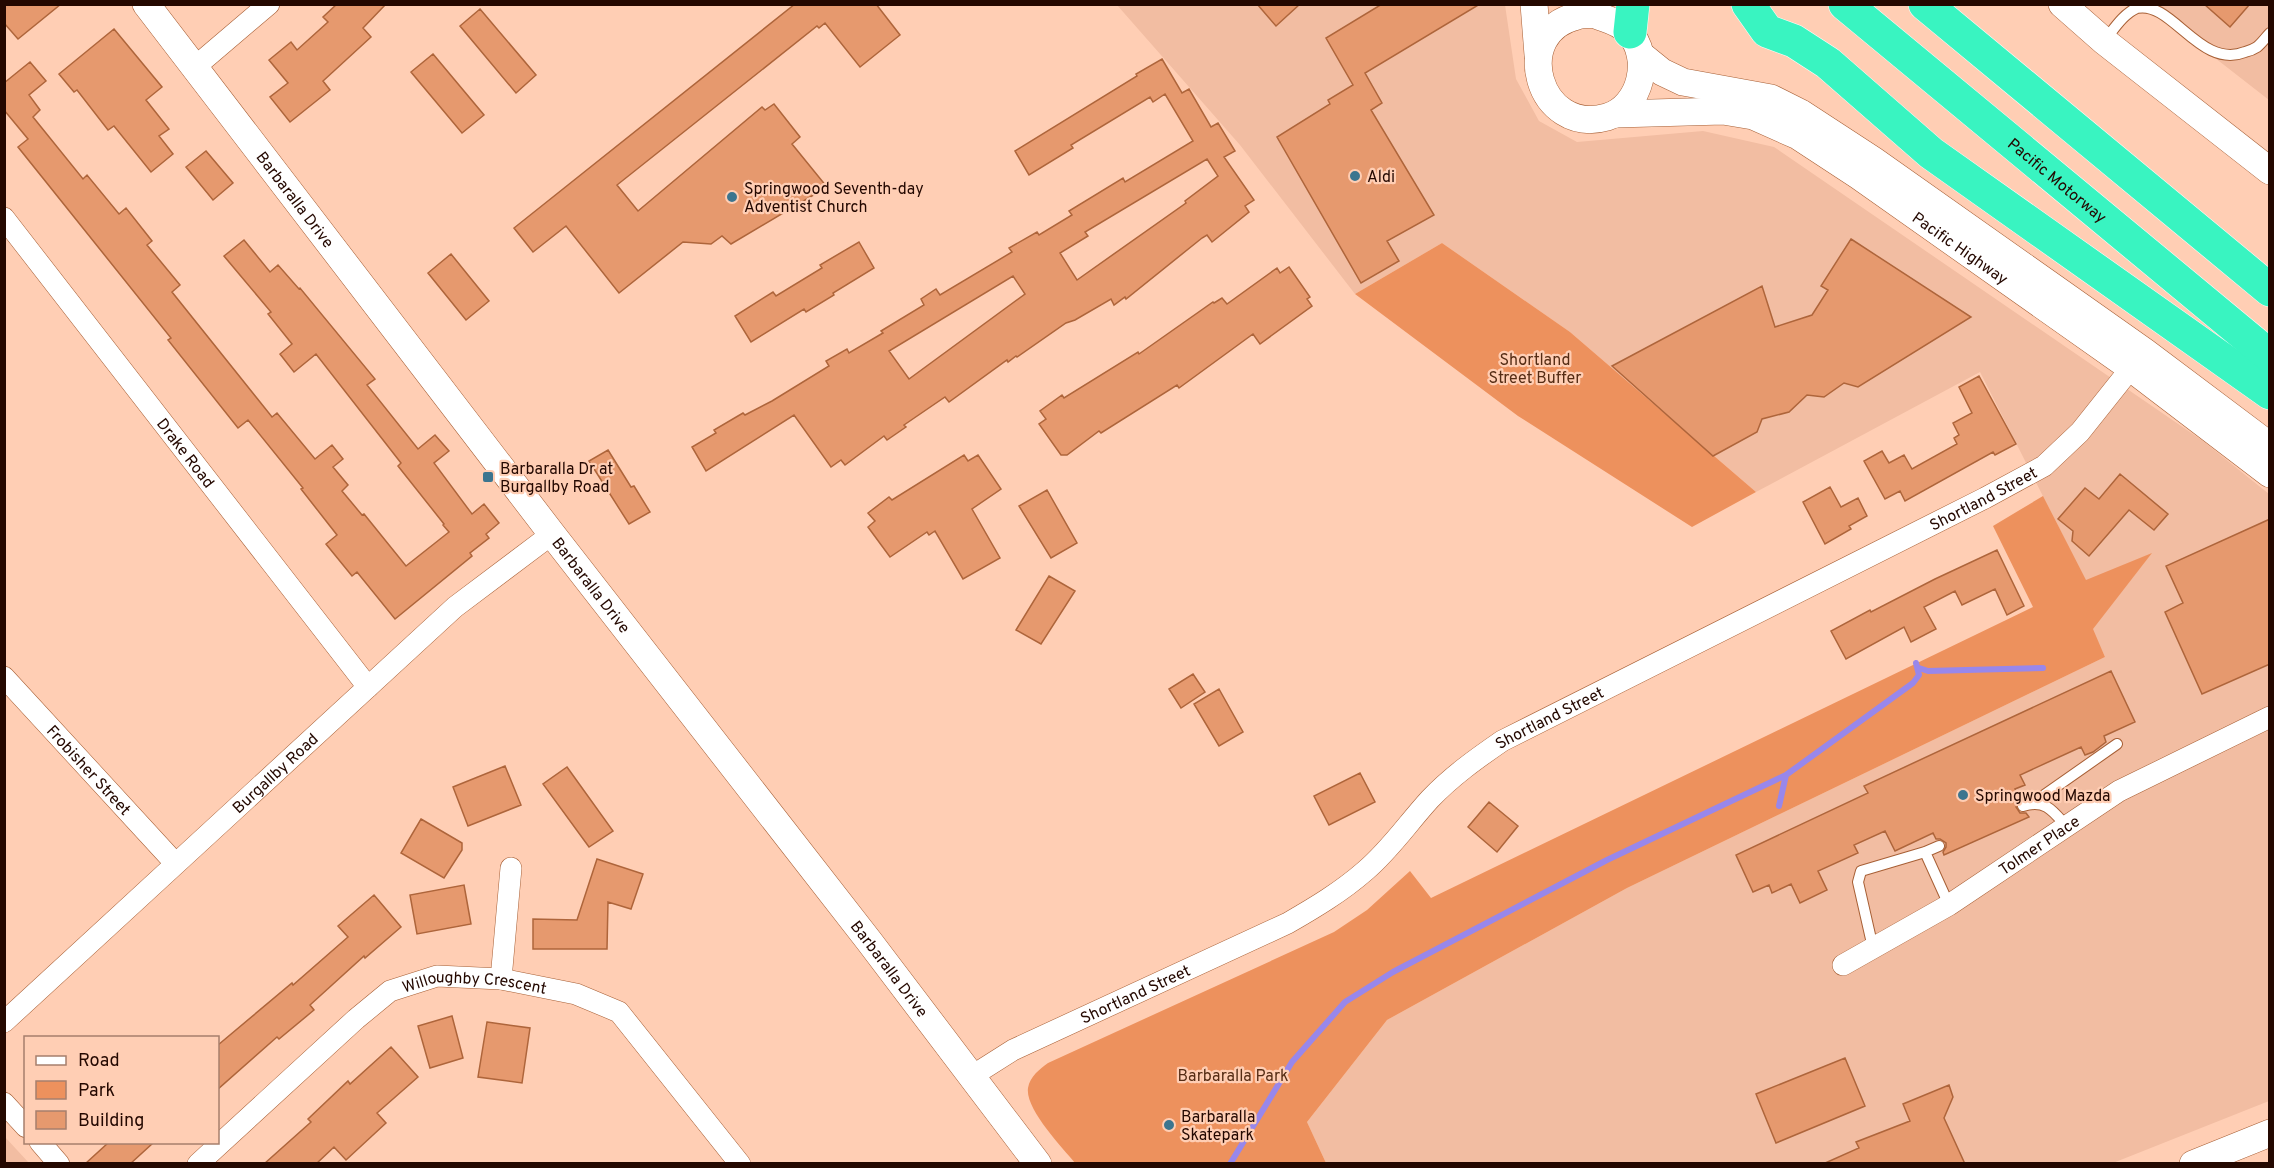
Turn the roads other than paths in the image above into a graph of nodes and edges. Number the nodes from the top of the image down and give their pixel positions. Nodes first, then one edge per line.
1 (146, 4) edge
2 (269, 4) edge
3 (1534, 4) edge
4 (1748, 4) edge
5 (1845, 4) edge
6 (1925, 4) edge
7 (2062, 4) edge
8 (1588, 9) edge
9 (1635, 31) edge
10 (2270, 33) edge
11 (2104, 41) junction
12 (1538, 56) junction
13 (195, 67) junction
14 (1616, 114) junction
15 (2270, 171) edge
16 (4, 218) edge
17 (2270, 290) edge
18 (2270, 356) edge
19 (2131, 368) junction
20 (2270, 393) edge
21 (2270, 446) edge
22 (2270, 474) edge
23 (552, 534) junction
24 (4, 677) edge
25 (368, 687) junction
26 (2270, 717) edge
27 (2117, 744) dead end
28 (2067, 826) junction
29 (1939, 846) dead end
30 (1924, 852) junction
31 (176, 863) junction
32 (511, 868) dead end
33 (1949, 905) junction
34 (1873, 948) junction
35 (1843, 965) dead end
36 (501, 979) junction
37 (4, 1022) edge
38 (972, 1076) junction
39 (4, 1103) edge
40 (24, 1125) edge
41 (2270, 1133) edge
42 (41, 1144) edge
43 (58, 1164) edge
44 (198, 1164) edge
45 (741, 1164) edge
46 (1038, 1164) edge
47 (2193, 1164) edge

1 - 13 street, Barbaralla Drive
2 - 13 street
3 - 12 street
4 - 20 highway
5 - 18 highway, Pacific Motorway
6 - 17 highway
7 - 11 street
8 - 9 street
8 - 12 street
9 - 14 street
9 - 21 street, Pacific Highway
10 - 11 lane
11 - 15 street
12 - 14 street
13 - 23 street, Barbaralla Drive
14 - 19 street, Pacific Highway
16 - 25 street, Drake Road
19 - 22 street, Pacific Highway
19 - 38 street, Shortland Street
23 - 25 street, Burgallby Road
23 - 38 street, Barbaralla Drive
24 - 31 street, Frobisher Street
25 - 31 street, Burgallby Road
26 - 28 street, Tolmer Place
27 - 28 lane
28 - 33 street, Tolmer Place
29 - 30 lane
30 - 33 lane
30 - 34 lane
31 - 37 street, Burgallby Road
32 - 36 street
33 - 34 street, Tolmer Place
34 - 35 street, Tolmer Place
36 - 44 street, Willoughby Crescent
36 - 45 street, Willoughby Crescent
38 - 46 street, Barbaralla Drive
39 - 40 street
41 - 47 street
42 - 43 street

